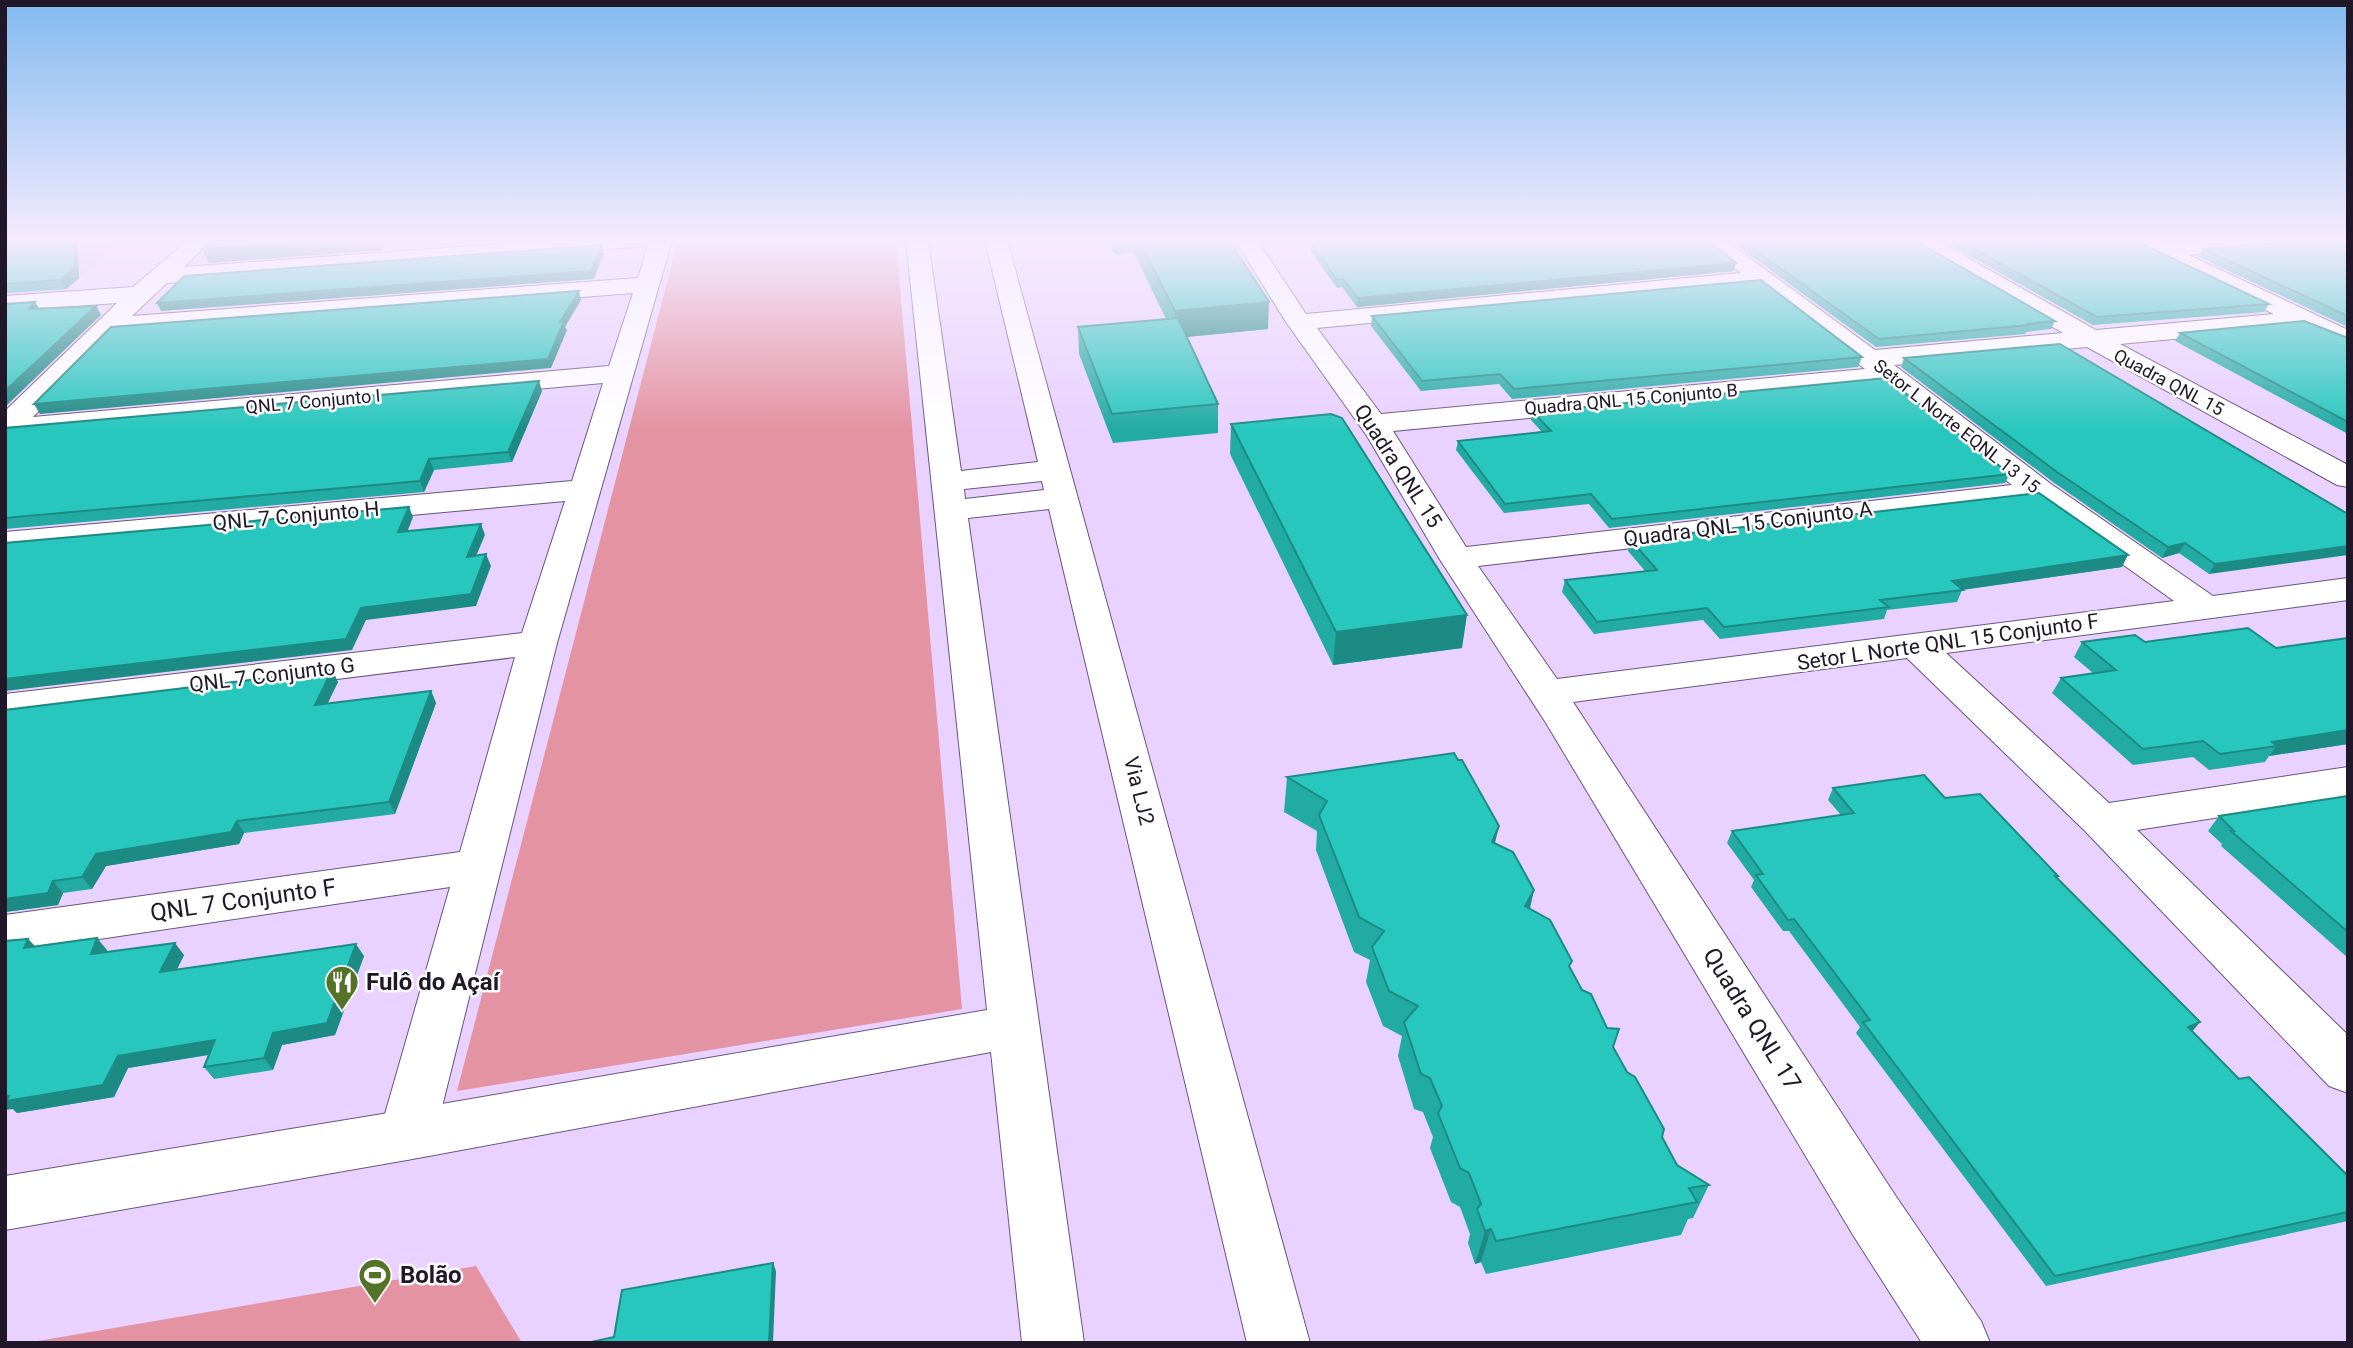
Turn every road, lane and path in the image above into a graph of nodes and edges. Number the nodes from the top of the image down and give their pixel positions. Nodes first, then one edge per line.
1 (131, 303) edge
2 (411, 303) edge
3 (643, 303) edge
4 (924, 303) edge
5 (1012, 303) edge
6 (1286, 303) edge
7 (1501, 303) edge
8 (1796, 303) edge
9 (2029, 303) edge
10 (2270, 303) edge
11 (2304, 319) junction
12 (1299, 322) junction
13 (107, 327) junction
14 (2342, 333) edge
15 (2090, 338) junction
16 (1879, 367) junction
17 (622, 373) junction
18 (1373, 424) junction
19 (5, 428) edge
20 (2348, 478) edge
21 (1059, 484) junction
22 (587, 489) junction
23 (2040, 491) junction
24 (947, 496) junction
25 (5, 542) edge
26 (1456, 558) junction
27 (2348, 589) edge
28 (2206, 607) junction
29 (538, 643) junction
30 (1917, 647) junction
31 (1548, 693) junction
32 (5, 707) edge
33 (2348, 782) edge
34 (2100, 821) junction
35 (480, 866) junction
36 (5, 934) edge
37 (1012, 1027) junction
38 (2348, 1070) edge
39 (407, 1135) junction
40 (5, 1202) edge
41 (1053, 1343) edge
42 (1279, 1343) edge
43 (1959, 1343) edge

1 - 13 street
2 - 13 street
3 - 17 street
4 - 24 street
5 - 21 street, Via LJ2
6 - 12 street, Quadra QNL 15
7 - 12 street
8 - 16 street, Setor L Norte EQNL 13 15
9 - 15 street, Quadra QNL 15
10 - 11 street
11 - 14 street
11 - 15 street, Quadra QNL 15 Conjunto B
12 - 18 street, Quadra QNL 15
13 - 19 street
15 - 16 street, Quadra QNL 15 Conjunto B
15 - 20 street, Quadra QNL 15
16 - 18 street, Quadra QNL 15 Conjunto B
16 - 23 street, Setor L Norte EQNL 13 15
17 - 19 street, QNL 7 Conjunto I
17 - 22 street
18 - 26 street, Quadra QNL 15
21 - 24 street
21 - 42 street, Via LJ2
22 - 25 street, QNL 7 Conjunto H
22 - 29 street
23 - 26 street, Quadra QNL 15 Conjunto A
23 - 28 street, Setor L Norte EQNL 13 15
24 - 37 street
26 - 31 street, Quadra QNL 15
27 - 28 street, Setor L Norte QNL 15 Conjunto F
28 - 30 street, Setor L Norte QNL 15 Conjunto F
29 - 32 street, QNL 7 Conjunto G
29 - 35 street
30 - 31 street, Setor L Norte QNL 15 Conjunto F
30 - 34 street
31 - 43 street, Quadra QNL 17
33 - 34 street
34 - 38 street
35 - 36 street, QNL 7 Conjunto F
35 - 39 street
37 - 39 street
37 - 41 street
39 - 40 street

